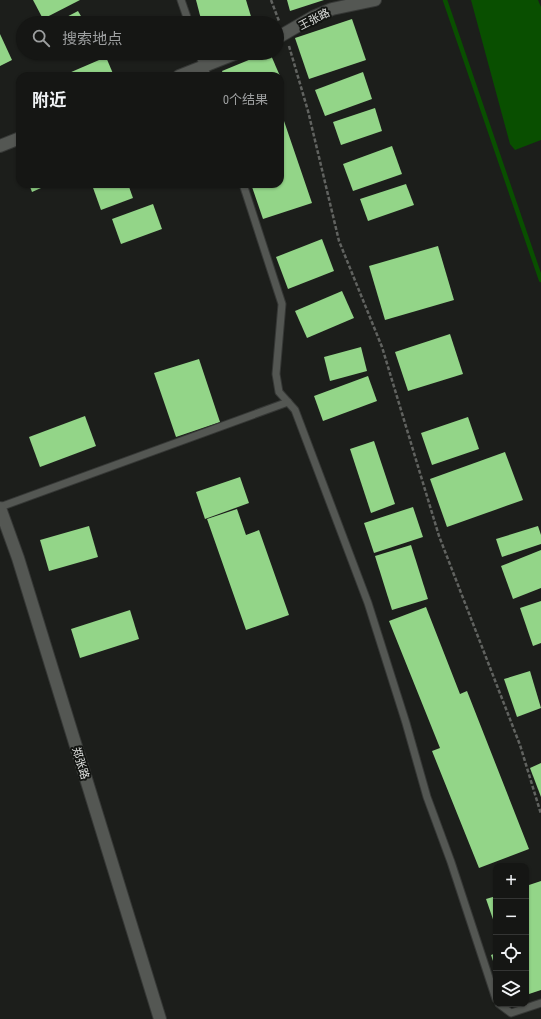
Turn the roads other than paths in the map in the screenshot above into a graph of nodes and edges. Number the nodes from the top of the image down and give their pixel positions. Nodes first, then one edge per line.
1 (181, 0) edge
2 (375, 0) edge
3 (187, 16) edge
4 (284, 34) edge
5 (202, 60) edge
6 (225, 60) edge
7 (206, 71) edge
8 (16, 140) edge
9 (0, 146) edge
10 (244, 188) edge
11 (288, 402) junction
12 (0, 507) edge
13 (493, 990) edge
14 (541, 1003) edge
15 (504, 1007) edge
16 (529, 1007) edge
17 (529, 1007) edge
18 (160, 1019) edge

1 - 3 lane
2 - 4 street, 王张路
5 - 7 lane
6 - 7 street
8 - 9 street
10 - 11 lane
11 - 12 lane
11 - 13 lane
12 - 18 street, 郑张路
14 - 16 lane
15 - 17 lane

